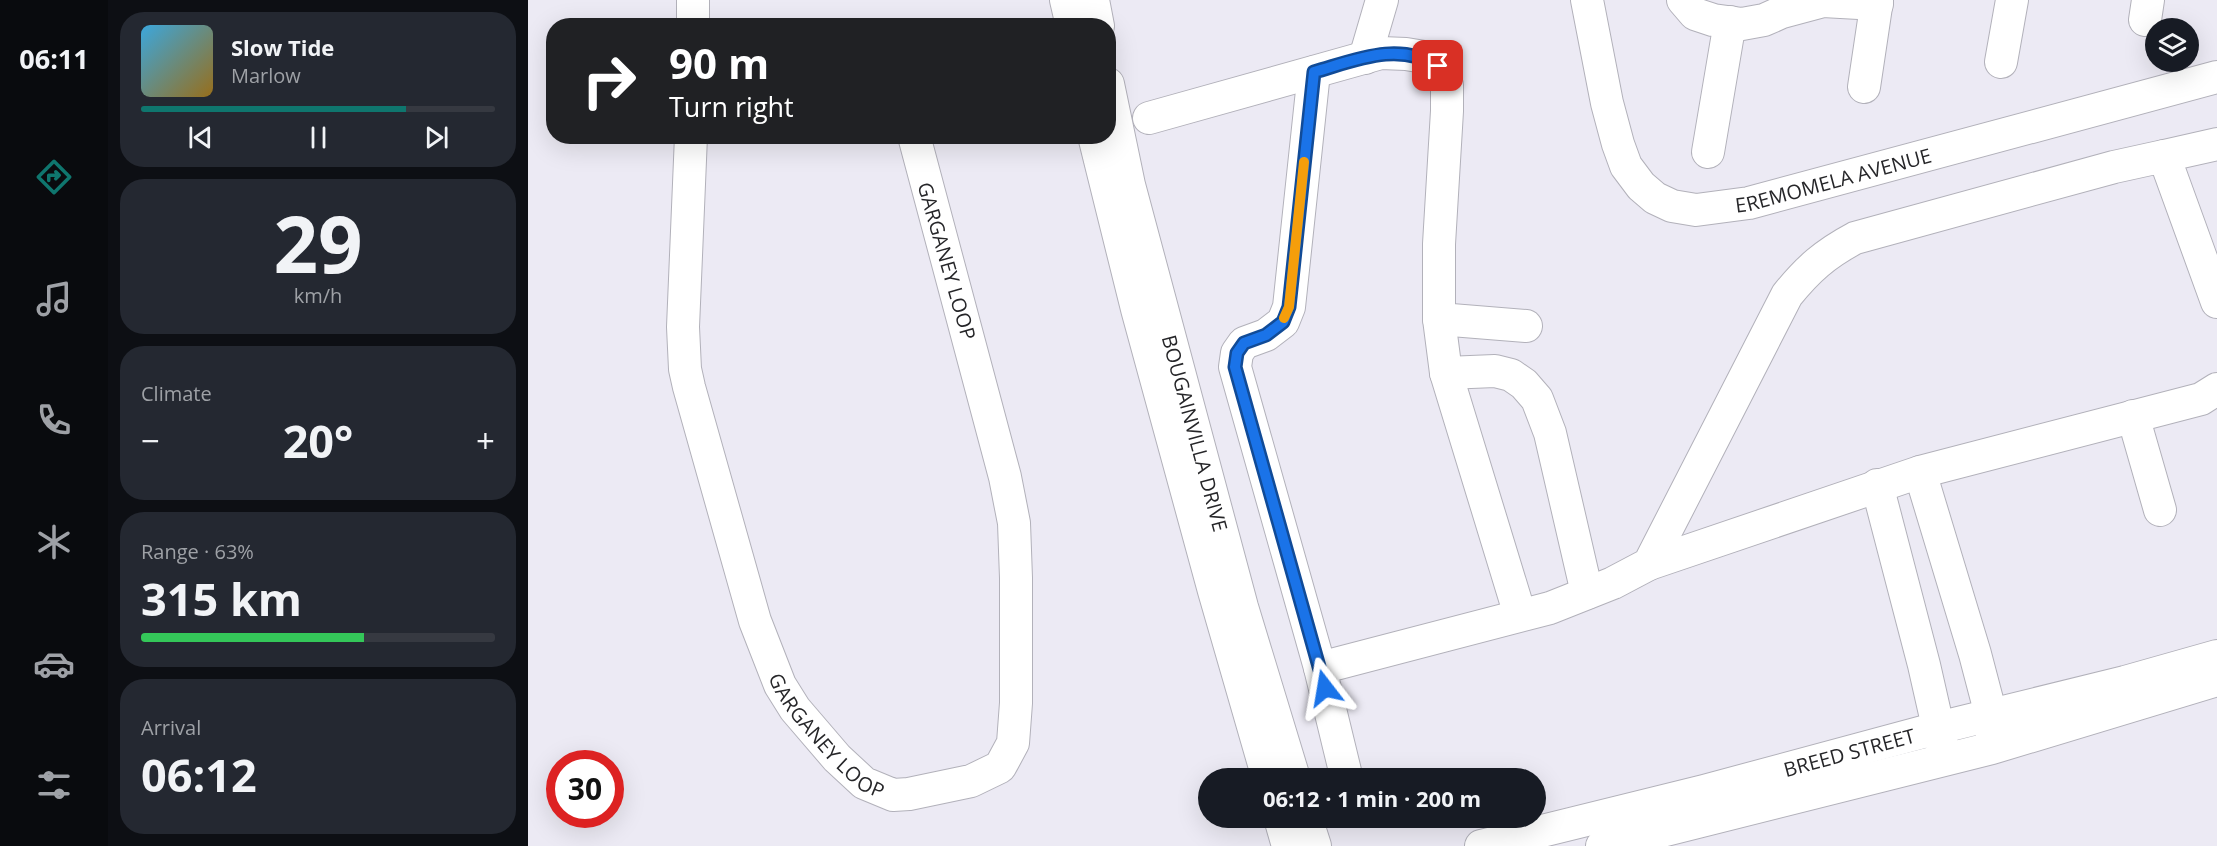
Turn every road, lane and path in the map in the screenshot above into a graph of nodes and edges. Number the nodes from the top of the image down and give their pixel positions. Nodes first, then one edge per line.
1 (693, 0) edge
2 (1066, 0) edge
3 (1094, 0) edge
4 (1382, 0) edge
5 (1587, 0) edge
6 (1683, 0) edge
7 (2012, 0) edge
8 (1877, 2) edge
9 (693, 18) edge
10 (1070, 18) edge
11 (1097, 18) edge
12 (1730, 22) junction
13 (1365, 58) junction
14 (2001, 62) dead end
15 (1314, 72) junction
16 (2217, 77) edge
17 (1864, 87) dead end
18 (1149, 117) dead end
19 (1116, 121) edge
20 (691, 144) edge
21 (916, 144) edge
22 (1096, 144) edge
23 (2217, 144) edge
24 (1708, 152) dead end
25 (2164, 156) junction
26 (2217, 302) edge
27 (1439, 320) junction
28 (1526, 326) dead end
29 (1446, 373) junction
30 (2217, 389) edge
31 (2133, 416) junction
32 (1920, 472) junction
33 (1877, 485) junction
34 (2160, 510) dead end
35 (1648, 564) junction
36 (1587, 593) junction
37 (1520, 615) junction
38 (2217, 656) edge
39 (1320, 668) junction
40 (2217, 680) edge
41 (1990, 715) junction
42 (1938, 728) junction
43 (1992, 748) junction
44 (1945, 759) junction
45 (1265, 768) edge
46 (1291, 768) edge
47 (1344, 768) edge
48 (1283, 828) edge
49 (1309, 828) edge
50 (1288, 846) edge
51 (1315, 846) edge
52 (1481, 846) edge
53 (1602, 846) edge

1 - 9 street
2 - 10 street
3 - 11 street
4 - 13 street
5 - 16 street, EREMOMELA AVENUE
6 - 12 street
7 - 14 street
8 - 12 street
8 - 17 street
12 - 24 street
13 - 15 street
13 - 27 street
15 - 18 street
15 - 39 street
19 - 46 street, BOUGAINVILLA DRIVE
20 - 21 street, GARGANEY LOOP
22 - 45 street, BOUGAINVILLA DRIVE
23 - 25 street
25 - 26 street
25 - 35 street
27 - 28 street
27 - 29 street
29 - 36 street
29 - 37 street
30 - 31 street
31 - 32 street
31 - 34 street
32 - 33 street
32 - 41 street
33 - 35 street
33 - 42 street
35 - 36 street
36 - 37 street
37 - 39 street
38 - 41 street, BREED STREET
39 - 47 street
40 - 43 street, BREED STREET
41 - 42 street, BREED STREET
41 - 43 street
42 - 44 street
42 - 52 street, BREED STREET
43 - 44 street, BREED STREET
44 - 53 street, BREED STREET
48 - 50 street
49 - 51 street

